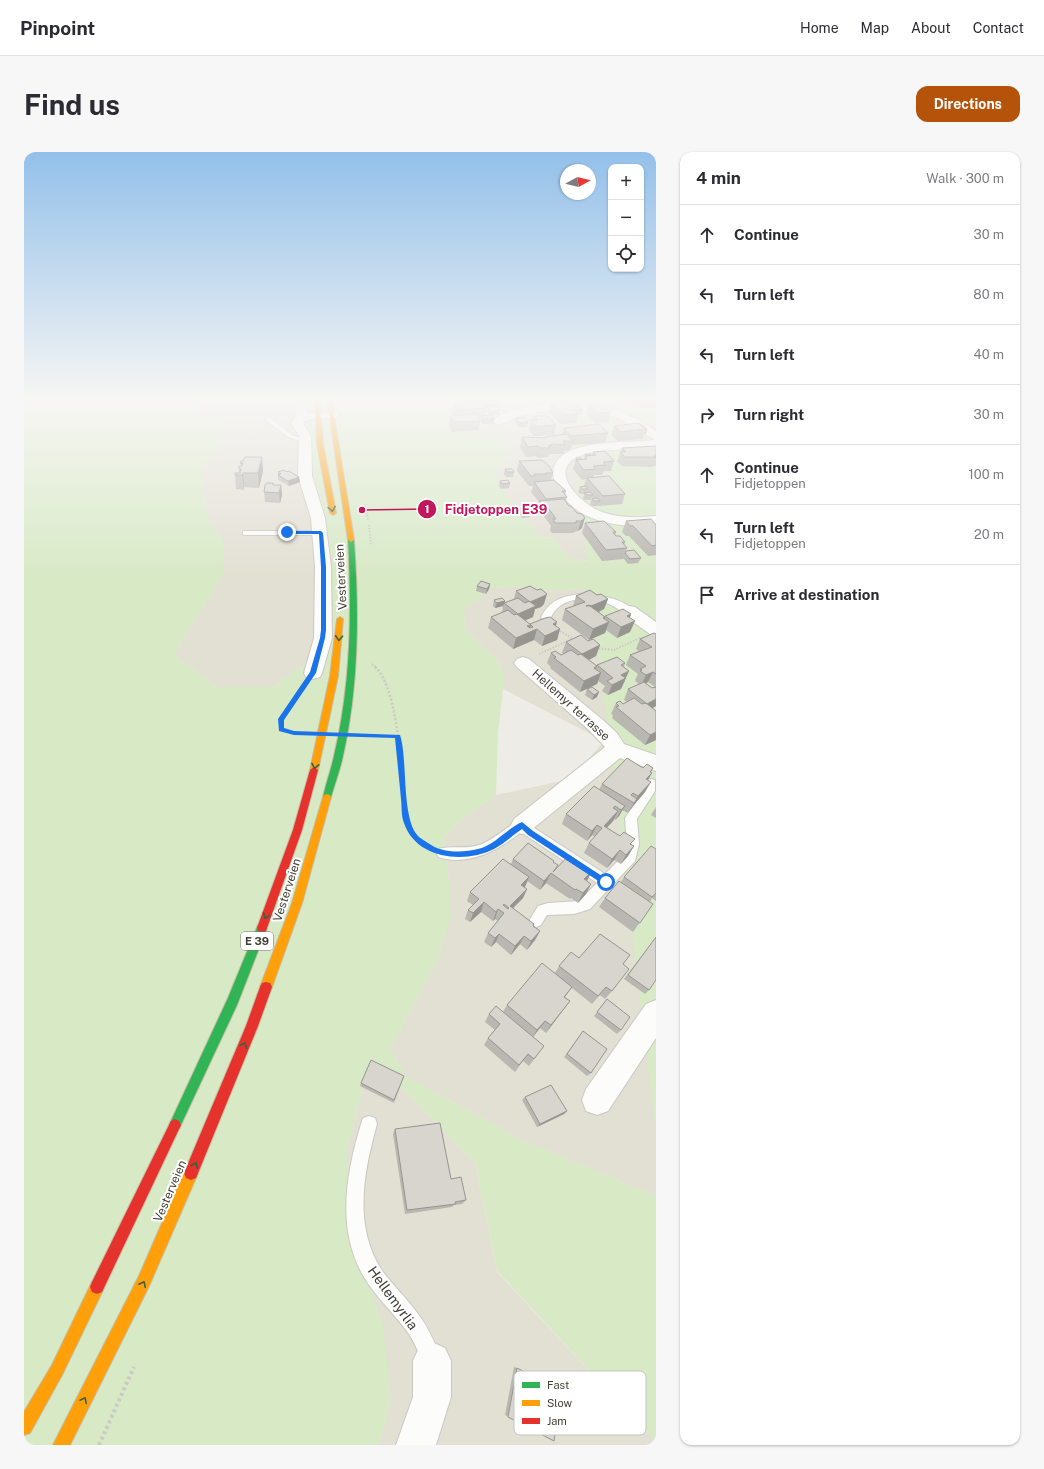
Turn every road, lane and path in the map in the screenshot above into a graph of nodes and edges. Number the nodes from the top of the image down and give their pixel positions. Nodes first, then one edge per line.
1 (306, 458) edge
2 (323, 458) edge
3 (340, 458) edge
4 (567, 458) edge
5 (656, 520) edge
6 (335, 522) dead end
7 (246, 533) dead end
8 (321, 533) junction
9 (629, 611) joint
10 (340, 613) dead end
11 (549, 622) joint
12 (656, 630) edge
13 (572, 639) junction
14 (579, 642) edge
15 (592, 647) edge
16 (529, 660) joint
17 (369, 664) dead end
18 (313, 673) joint
19 (398, 736) junction
20 (617, 749) junction
21 (656, 763) edge
22 (651, 783) edge
23 (522, 825) junction
24 (443, 853) joint
25 (606, 882) junction
26 (536, 921) dead end
27 (656, 1014) edge
28 (596, 1100) dead end
29 (369, 1124) dead end
30 (432, 1361) joint
31 (24, 1427) edge
32 (61, 1445) edge
33 (416, 1445) edge

1 - 8 street
2 -> 6 highway
32 -> 3 highway, Vesterveien / E 39
4 - 5 street
7 - 8 lane
8 - 18 street
9 - 11 lane
9 - 12 street
10 -> 31 highway, Vesterveien / E 39
11 - 13 path
12 - 15 path
13 - 14 path
13 - 16 path
16 - 20 street, Hellemyr terrasse
17 - 19 path
18 - 19 path, bridge
19 - 24 path
20 - 21 street, Hellemyr terrasse
20 - 23 street, Hellemyr terrasse
22 - 25 lane
23 - 24 lane
23 - 25 lane
25 - 26 lane
27 - 28 street
29 - 30 lane, Hellemyrlia
30 - 33 street, Hellemyrlia

